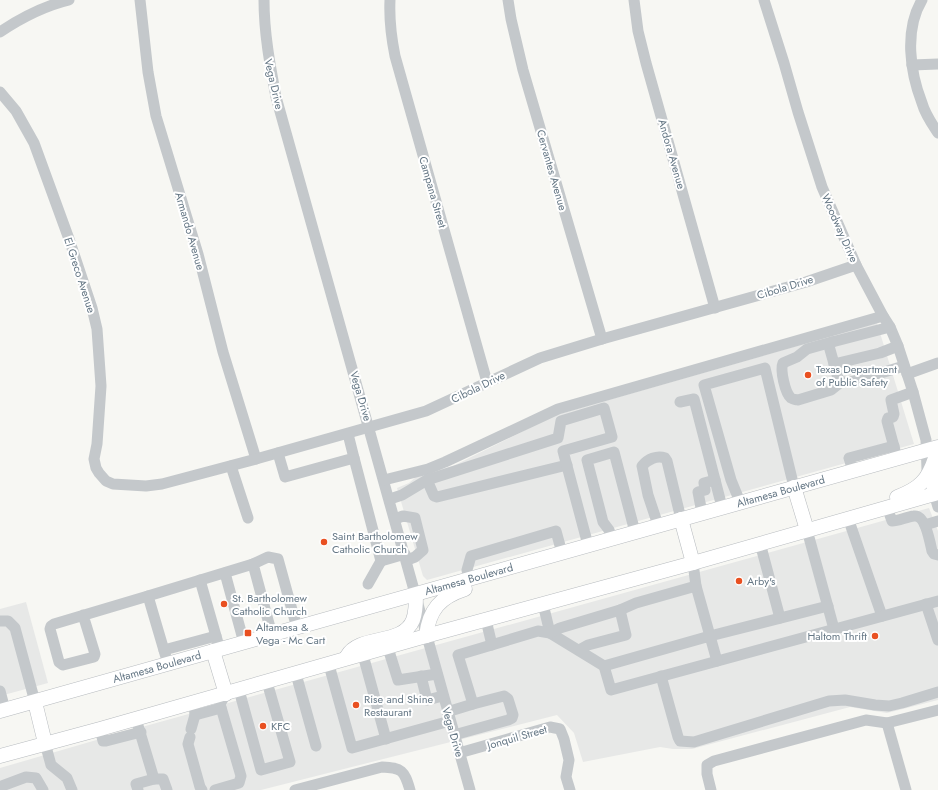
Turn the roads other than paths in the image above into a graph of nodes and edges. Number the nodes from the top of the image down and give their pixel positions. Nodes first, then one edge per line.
1 (69, 0) edge
2 (140, 0) edge
3 (264, 0) edge
4 (390, 0) edge
5 (508, 0) edge
6 (634, 0) edge
7 (764, 0) edge
8 (922, 0) edge
9 (0, 32) edge
10 (938, 64) edge
11 (912, 65) junction
12 (0, 92) edge
13 (938, 133) edge
14 (856, 264) junction
15 (715, 308) junction
16 (883, 316) junction
17 (890, 327) junction
18 (602, 339) junction
19 (832, 342) junction
20 (898, 346) junction
21 (880, 352) junction
22 (938, 363) edge
23 (834, 364) junction
24 (906, 370) junction
25 (886, 371) junction
26 (487, 382) junction
27 (841, 382) junction
28 (913, 392) junction
29 (680, 402) dead end
30 (370, 428) junction
31 (348, 434) junction
32 (896, 452) junction
33 (278, 453) junction
34 (935, 454) edge
35 (354, 458) junction
36 (256, 459) junction
37 (567, 465) junction
38 (231, 466) junction
39 (99, 473) joint
40 (933, 476) edge
41 (384, 480) junction
42 (427, 480) junction
43 (715, 480) junction
44 (794, 487) junction
45 (936, 498) edge
46 (390, 499) junction
47 (911, 500) junction
48 (740, 502) junction
49 (722, 507) junction
50 (887, 507) junction
51 (702, 513) junction
52 (916, 516) junction
53 (248, 518) dead end
54 (848, 518) junction
55 (395, 519) junction
56 (681, 519) junction
57 (938, 521) edge
58 (925, 525) junction
59 (658, 526) junction
60 (807, 530) junction
61 (635, 532) junction
62 (612, 539) junction
63 (760, 543) junction
64 (588, 545) junction
65 (562, 553) junction
66 (938, 555) edge
67 (406, 557) junction
68 (381, 561) junction
69 (692, 563) junction
70 (253, 564) junction
71 (508, 568) junction
72 (225, 573) junction
73 (200, 580) junction
74 (469, 580) junction
75 (368, 584) dead end
76 (696, 586) junction
77 (416, 595) junction
78 (148, 596) junction
79 (938, 601) edge
80 (543, 604) junction
81 (926, 604) junction
82 (828, 606) junction
83 (620, 610) junction
84 (83, 615) junction
85 (882, 616) junction
86 (780, 618) junction
87 (486, 620) junction
88 (0, 621) edge
89 (297, 628) junction
90 (834, 629) junction
91 (550, 633) junction
92 (272, 635) junction
93 (216, 636) junction
94 (426, 636) junction
95 (710, 636) junction
96 (938, 640) edge
97 (244, 643) junction
98 (492, 645) junction
99 (388, 648) junction
100 (164, 650) junction
101 (579, 650) junction
102 (217, 651) junction
103 (363, 655) junction
104 (345, 660) junction
105 (717, 661) junction
106 (168, 664) junction
107 (329, 665) junction
108 (604, 666) junction
109 (296, 674) junction
110 (437, 674) junction
111 (421, 676) junction
112 (661, 676) junction
113 (267, 682) junction
114 (0, 690) edge
115 (232, 692) junction
116 (938, 692) edge
117 (443, 696) junction
118 (35, 702) junction
119 (473, 704) junction
120 (221, 708) junction
121 (194, 709) junction
122 (938, 710) edge
123 (3, 711) edge
124 (449, 716) junction
125 (887, 723) junction
126 (138, 726) junction
127 (454, 735) junction
128 (386, 739) junction
129 (45, 743) junction
130 (316, 746) dead end
131 (460, 753) junction
132 (0, 756) edge
133 (154, 778) junction
134 (1, 790) edge
135 (43, 790) edge
136 (72, 790) edge
137 (138, 790) edge
138 (167, 790) edge
139 (202, 790) edge
140 (215, 790) edge
141 (296, 790) edge
142 (410, 790) edge
143 (470, 790) edge
144 (570, 790) edge
145 (711, 790) edge
146 (906, 790) edge

1 - 9 street
2 - 36 street, Armando Avenue
3 - 30 street, Vega Drive
4 - 26 street, Campana Street
5 - 18 street, Cervantes Avenue
6 - 15 street, Andora Avenue
7 - 14 street, Woodway Drive
8 - 11 street
10 - 11 street
11 - 13 street
12 - 39 street, El Greco Avenue
14 - 15 street, Cibola Drive
14 - 16 street, Woodway Drive
15 - 18 street, Cibola Drive
16 - 17 street, Woodway Drive
16 - 41 street
17 - 19 street
17 - 20 street, Woodway Drive
18 - 26 street, Cibola Drive
19 - 23 street
19 - 27 street
20 - 21 street
20 - 24 street, Woodway Drive
21 - 23 street
21 - 25 street
22 - 24 street
23 - 27 street
24 - 25 street
24 - 28 street, Woodway Drive
25 - 27 street
26 - 30 street, Cibola Drive
28 - 32 street
28 - 34 street, Woodway Drive
29 - 43 street
30 - 31 street, Cibola Drive
30 - 41 street, Vega Drive
31 - 33 street, Cibola Drive
31 - 35 street
32 - 34 main road, Altamesa Boulevard
32 - 44 main road, Altamesa Boulevard
33 - 35 street
33 - 36 street, Cibola Drive
34 - 40 main road
35 - 68 street
36 - 38 street, Cibola Drive
37 - 42 street
37 - 42 street
37 - 64 street
38 - 39 street, Cibola Drive
38 - 53 street
40 - 45 main road
40 - 54 main road
41 - 46 street, Vega Drive
42 - 46 street
43 - 49 street
43 - 51 street
44 - 48 main road, Altamesa Boulevard
44 - 48 street
44 - 60 main road
45 - 47 main road
46 - 55 street, Vega Drive
47 - 50 main road
47 - 52 street
48 - 49 main road, Altamesa Boulevard
49 - 51 main road, Altamesa Boulevard
50 - 52 street
50 - 54 main road
51 - 56 main road, Altamesa Boulevard
52 - 58 street
54 - 60 main road
54 - 85 street
55 - 67 street, Vega Drive
55 - 67 street
56 - 59 main road, Altamesa Boulevard
56 - 59 street
56 - 69 main road
57 - 58 street
58 - 66 street
59 - 61 main road, Altamesa Boulevard
60 - 63 main road
60 - 82 street
61 - 62 main road, Altamesa Boulevard
61 - 62 street
62 - 64 main road, Altamesa Boulevard
63 - 69 main road
63 - 86 street
64 - 65 main road, Altamesa Boulevard
65 - 71 main road, Altamesa Boulevard
65 - 74 street
67 - 68 street
67 - 77 street, Vega Drive
68 - 75 street
69 - 76 street
69 - 80 main road
70 - 72 street
70 - 89 street
70 - 92 street
71 - 74 main road, Altamesa Boulevard
71 - 94 main road
72 - 73 street
72 - 97 street
73 - 78 street
73 - 93 street
74 - 77 main road, Altamesa Boulevard
76 - 83 street
76 - 95 street
77 - 89 main road, Altamesa Boulevard
77 - 94 street, Vega Drive
77 - 104 main road
78 - 84 street
78 - 100 street
79 - 81 street
80 - 87 main road
80 - 91 street
81 - 85 street
81 - 96 street
82 - 86 street
82 - 90 street
83 - 91 street
83 - 101 street
84 - 84 street
85 - 90 street
86 - 95 street
87 - 94 main road
87 - 98 street
88 - 118 street
89 - 92 main road, Altamesa Boulevard
90 - 105 street
91 - 98 street
91 - 101 street
92 - 97 main road, Altamesa Boulevard
93 - 100 street
93 - 102 street
94 - 99 main road
94 - 110 street, Vega Drive
95 - 105 street
95 - 108 street
97 - 102 main road, Altamesa Boulevard
98 - 119 street
99 - 103 main road
99 - 111 street
100 - 106 street
101 - 108 street
102 - 106 main road, Altamesa Boulevard
102 - 115 main road
103 - 104 main road
103 - 128 street
104 - 107 main road
105 - 112 street
106 - 118 main road, Altamesa Boulevard
107 - 109 main road
107 - 128 street
108 - 112 street
109 - 113 main road
109 - 130 street
110 - 111 street
110 - 117 street, Vega Drive
111 - 117 street
112 - 116 street
113 - 115 main road
113 - 115 street
114 - 123 street
115 - 120 street
115 - 121 main road
117 - 124 street, Vega Drive
118 - 123 main road, Altamesa Boulevard
118 - 129 main road
119 - 124 street
119 - 127 street
120 - 121 street
120 - 140 street
121 - 126 main road
121 - 139 street
122 - 125 street
124 - 127 street, Vega Drive
124 - 128 street
125 - 145 street
125 - 146 street
126 - 129 main road
126 - 133 street
127 - 131 street, Vega Drive
129 - 132 main road
129 - 136 street
131 - 143 street, Vega Drive
131 - 144 street, Jonquil Street
133 - 137 street
133 - 138 street
134 - 135 street
141 - 142 street

